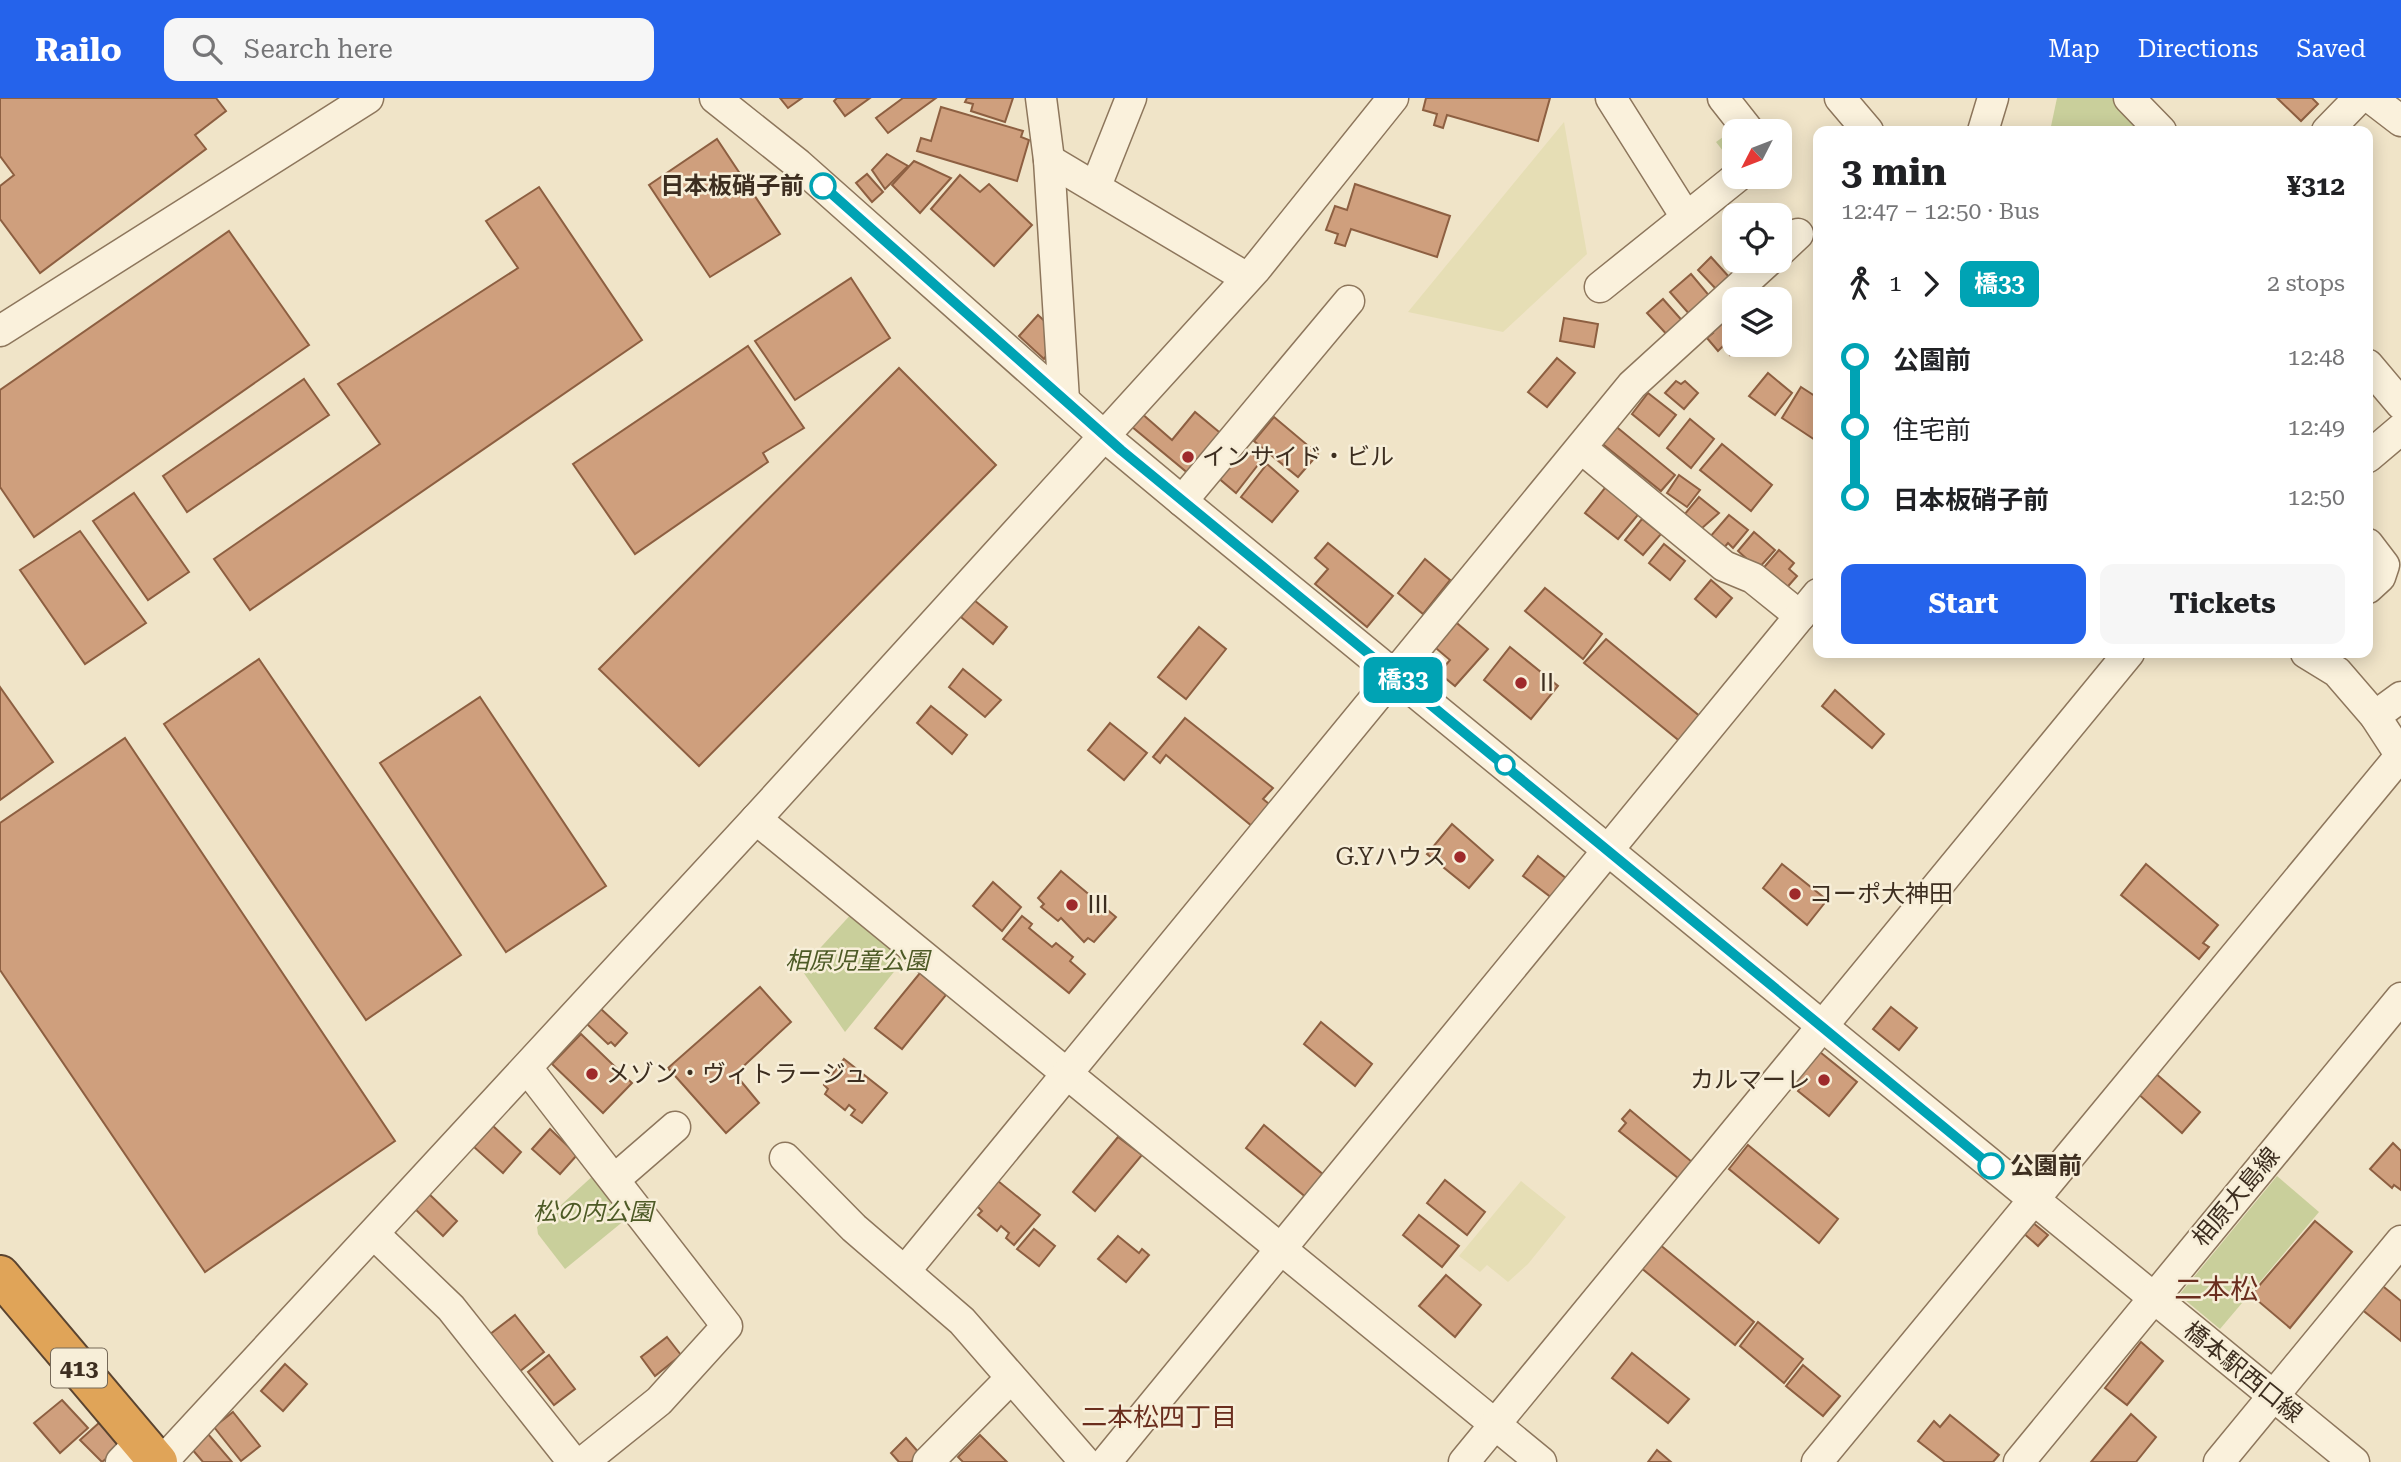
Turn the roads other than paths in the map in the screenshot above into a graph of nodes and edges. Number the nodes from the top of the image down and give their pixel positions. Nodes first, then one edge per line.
1 (368, 98) edge
2 (715, 98) edge
3 (1041, 98) edge
4 (1131, 98) edge
5 (1393, 98) edge
6 (1611, 98) edge
7 (1723, 98) edge
8 (1840, 98) edge
9 (1993, 98) edge
10 (2129, 98) edge
11 (2359, 98) edge
12 (2371, 98) edge
13 (1740, 119) edge
14 (2401, 121) edge
15 (1864, 126) edge
16 (1985, 126) edge
17 (2152, 126) edge
18 (2332, 126) edge
19 (1049, 160) junction
20 (1096, 186) junction
21 (1722, 189) edge
22 (1686, 217) junction
23 (1755, 273) edge
24 (1247, 278) junction
25 (1600, 287) dead end
26 (1349, 301) dead end
27 (0, 331) edge
28 (2373, 371) edge
29 (1064, 400) junction
30 (2401, 404) edge
31 (2401, 429) edge
32 (1104, 436) junction
33 (1581, 448) junction
34 (2373, 453) edge
35 (1182, 501) junction
36 (2373, 551) edge
37 (2373, 583) edge
38 (1809, 605) edge
39 (2125, 658) edge
40 (2314, 658) edge
41 (1395, 673) junction
42 (2401, 697) edge
43 (2375, 716) junction
44 (2401, 756) edge
45 (756, 819) junction
46 (1609, 850) junction
47 (2401, 998) edge
48 (1824, 1027) junction
49 (527, 1068) junction
50 (1067, 1074) junction
51 (675, 1127) dead end
52 (785, 1158) dead end
53 (615, 1179) junction
54 (2033, 1201) junction
55 (374, 1234) junction
56 (2401, 1241) edge
57 (1282, 1250) junction
58 (905, 1270) junction
59 (0, 1275) edge
60 (2153, 1298) junction
61 (1011, 1378) junction
62 (2274, 1396) junction
63 (1495, 1424) junction
64 (145, 1457) edge
65 (573, 1462) edge
66 (583, 1462) edge
67 (928, 1462) edge
68 (1085, 1462) edge
69 (1106, 1462) edge
70 (1464, 1462) edge
71 (1541, 1462) edge
72 (1817, 1462) edge
73 (2019, 1462) edge
74 (2219, 1462) edge
75 (2354, 1462) edge

1 - 27 street
2 - 29 street, 橋本駅西口線
3 - 19 street
4 - 20 street
5 - 24 street
6 - 22 street
7 - 13 street
8 - 15 street
9 - 16 street
10 - 17 street
11 - 18 street
12 - 14 street
19 - 20 street
19 - 29 street
20 - 24 street
21 - 22 street
22 - 25 street
23 - 33 street
24 - 32 street
26 - 35 street
28 - 30 street
29 - 32 street, 橋本駅西口線
31 - 34 street
32 - 35 street, 橋本駅西口線
32 - 45 street
33 - 38 street
33 - 41 street
35 - 41 street, 橋本駅西口線
36 - 37 street
38 - 46 street
39 - 48 street
40 - 43 street
41 - 46 street, 橋本駅西口線
41 - 50 street
42 - 43 street
43 - 44 street
44 - 54 street
45 - 49 street
45 - 50 street
46 - 48 street, 橋本駅西口線
46 - 57 street
47 - 60 street, 相原大島線
48 - 54 street, 橋本駅西口線
48 - 63 street
49 - 53 street
49 - 55 street
50 - 57 street
50 - 58 street
51 - 53 street
52 - 58 street
53 - 66 street
54 - 60 street, 橋本駅西口線
54 - 72 street
55 - 64 street
55 - 65 street
56 - 62 street
57 - 63 street
57 - 69 street
58 - 61 street
59 - 64 highway, 413
60 - 62 street, 橋本駅西口線
60 - 73 street, 相原大島線
61 - 67 street
61 - 68 street
62 - 74 street
62 - 75 street, 橋本駅西口線
63 - 70 street
63 - 71 street

